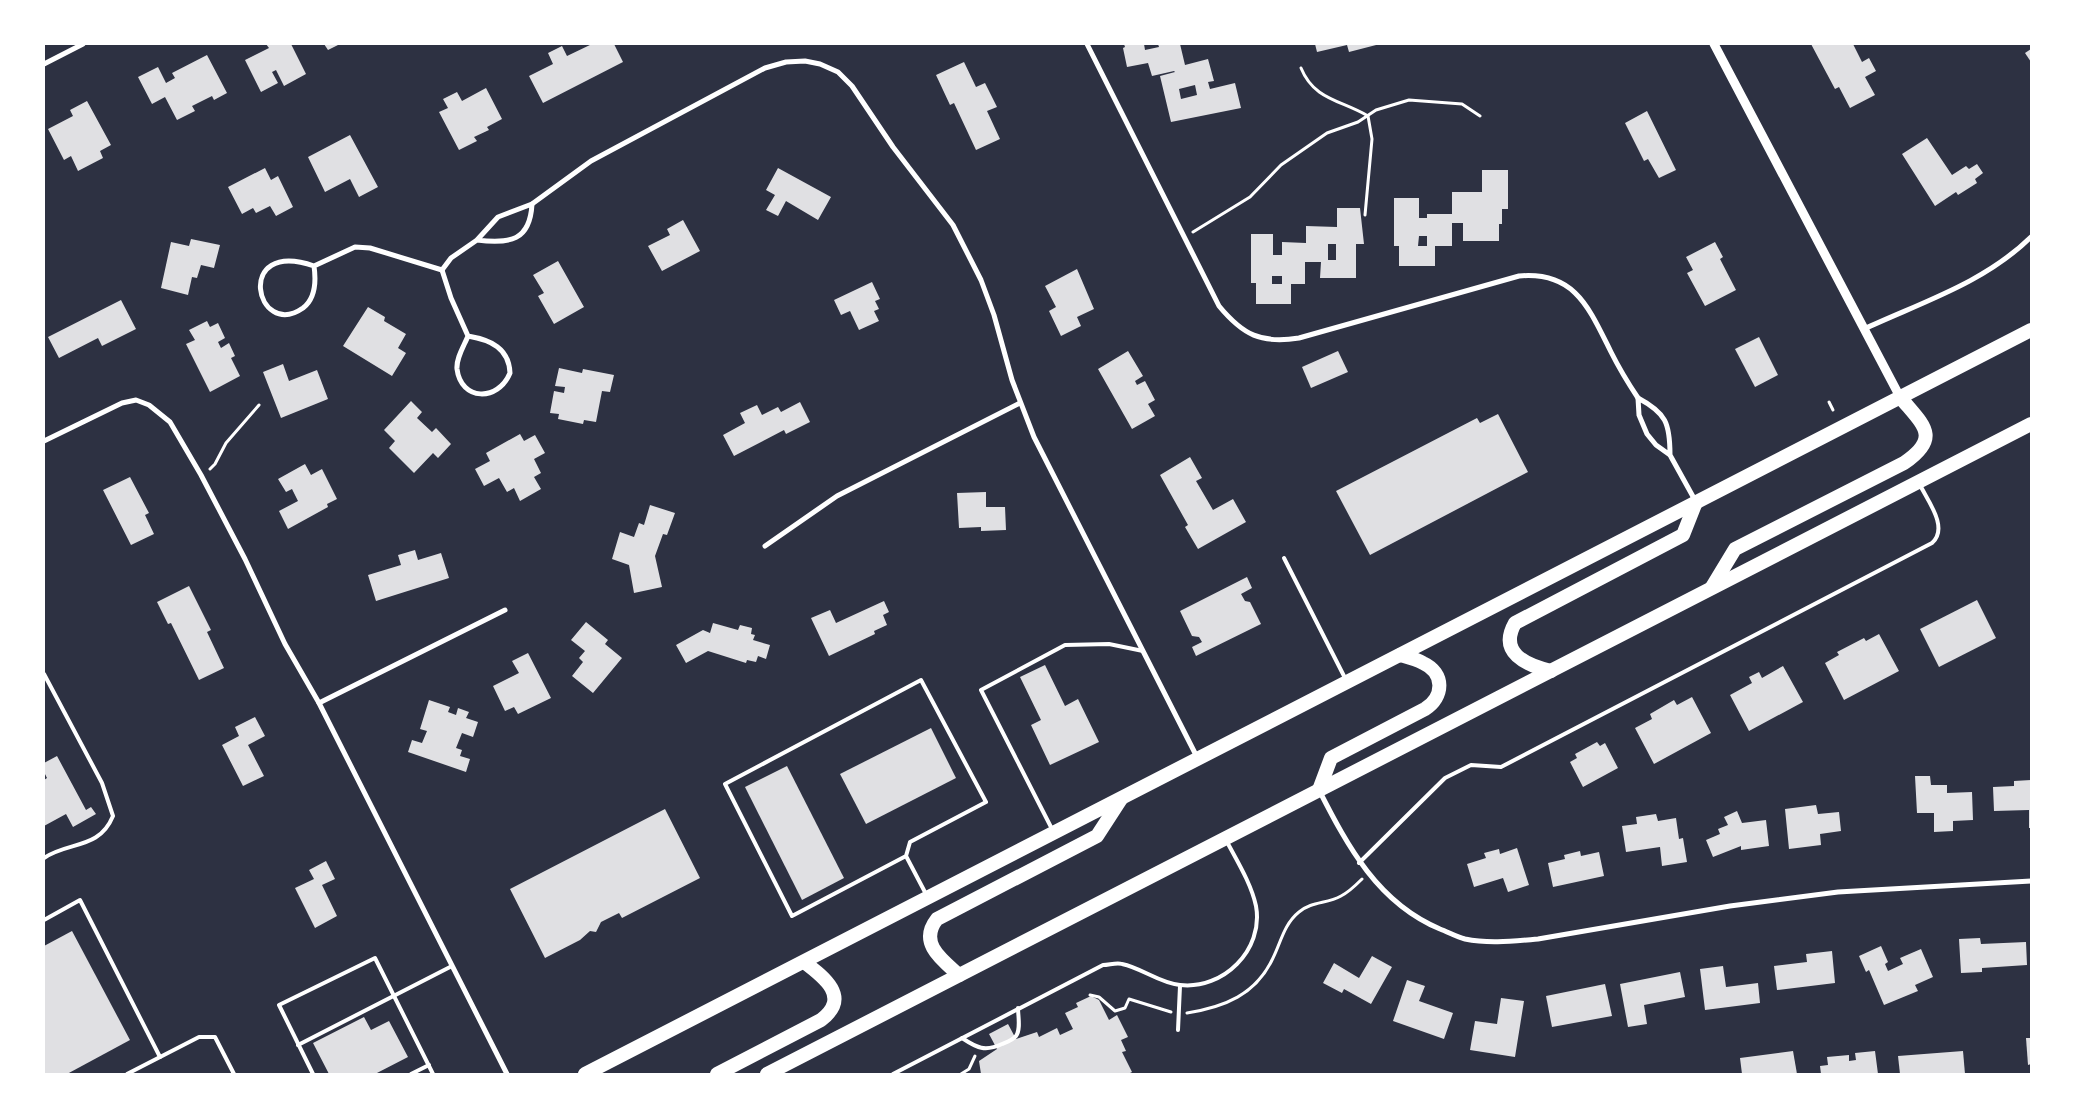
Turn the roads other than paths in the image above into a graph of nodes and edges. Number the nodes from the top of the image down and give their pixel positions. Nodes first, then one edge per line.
1 (83, 44) edge
2 (1087, 44) edge
3 (1714, 44) edge
4 (44, 64) edge
5 (532, 204) junction
6 (2031, 237) edge
7 (477, 240) junction
8 (314, 266) junction
9 (442, 270) junction
10 (1863, 330) junction
11 (2031, 330) edge
12 (468, 336) junction
13 (1900, 397) junction
14 (1638, 398) junction
15 (1020, 403) junction
16 (2031, 424) edge
17 (44, 441) edge
18 (1670, 455) junction
19 (1918, 482) junction
20 (1696, 502) junction
21 (765, 546) dead end
22 (1284, 558) dead end
23 (1711, 588) junction
24 (505, 610) dead end
25 (1143, 651) junction
26 (1400, 655) junction
27 (1551, 670) junction
28 (44, 674) edge
29 (1347, 682) junction
30 (319, 703) junction
31 (1198, 759) junction
32 (1319, 790) junction
33 (1122, 798) junction
34 (1054, 833) junction
35 (1225, 838) junction
36 (906, 856) junction
37 (44, 858) edge
38 (1359, 863) junction
39 (2031, 881) edge
40 (928, 898) junction
41 (44, 920) edge
42 (804, 962) junction
43 (452, 966) junction
44 (959, 975) junction
45 (1180, 986) junction
46 (394, 996) junction
47 (1018, 1008) junction
48 (1178, 1030) dead end
49 (962, 1038) junction
50 (298, 1044) junction
51 (627, 1053) junction
52 (160, 1057) junction
53 (429, 1066) junction
54 (127, 1074) edge
55 (234, 1074) edge
56 (313, 1074) edge
57 (411, 1074) edge
58 (433, 1074) edge
59 (507, 1074) edge
60 (585, 1074) edge
61 (608, 1074) edge
62 (717, 1074) edge
63 (766, 1074) edge
64 (893, 1074) edge

1 - 4 street
2 - 14 street
3 - 10 street
5 - 7 street
5 - 7 street
5 - 15 street
6 - 10 street
7 - 9 street
8 - 8 street
8 - 9 street
9 - 12 street
10 - 13 street
11 - 13 highway
12 - 12 street
13 - 20 highway
13 - 23 highway
14 - 18 street
14 - 18 street
15 - 21 street
15 - 25 street
16 - 19 highway
17 - 30 street
18 - 20 street
19 - 23 highway
19 - 38 lane
20 - 26 highway
20 - 27 highway
22 - 29 lane
23 - 27 highway
24 - 30 street
25 - 31 street
25 - 34 lane
26 - 29 highway
26 - 32 highway
27 - 32 highway
28 - 37 lane
29 - 31 highway
30 - 43 street
31 - 33 highway
32 - 35 highway
32 - 38 street
33 - 34 highway
33 - 44 highway
34 - 40 highway
35 - 44 highway
35 - 45 lane
36 - 36 lane
36 - 40 lane
38 - 39 street
40 - 42 highway
41 - 52 lane
42 - 51 highway
42 - 62 highway
43 - 46 lane
43 - 59 street
44 - 63 highway
45 - 47 lane
45 - 48 lane
46 - 50 lane
46 - 50 lane
46 - 53 lane
47 - 49 lane
47 - 49 lane
49 - 64 lane
50 - 56 lane
51 - 60 highway
51 - 61 highway
52 - 54 lane
52 - 55 lane
53 - 57 lane
53 - 58 lane

